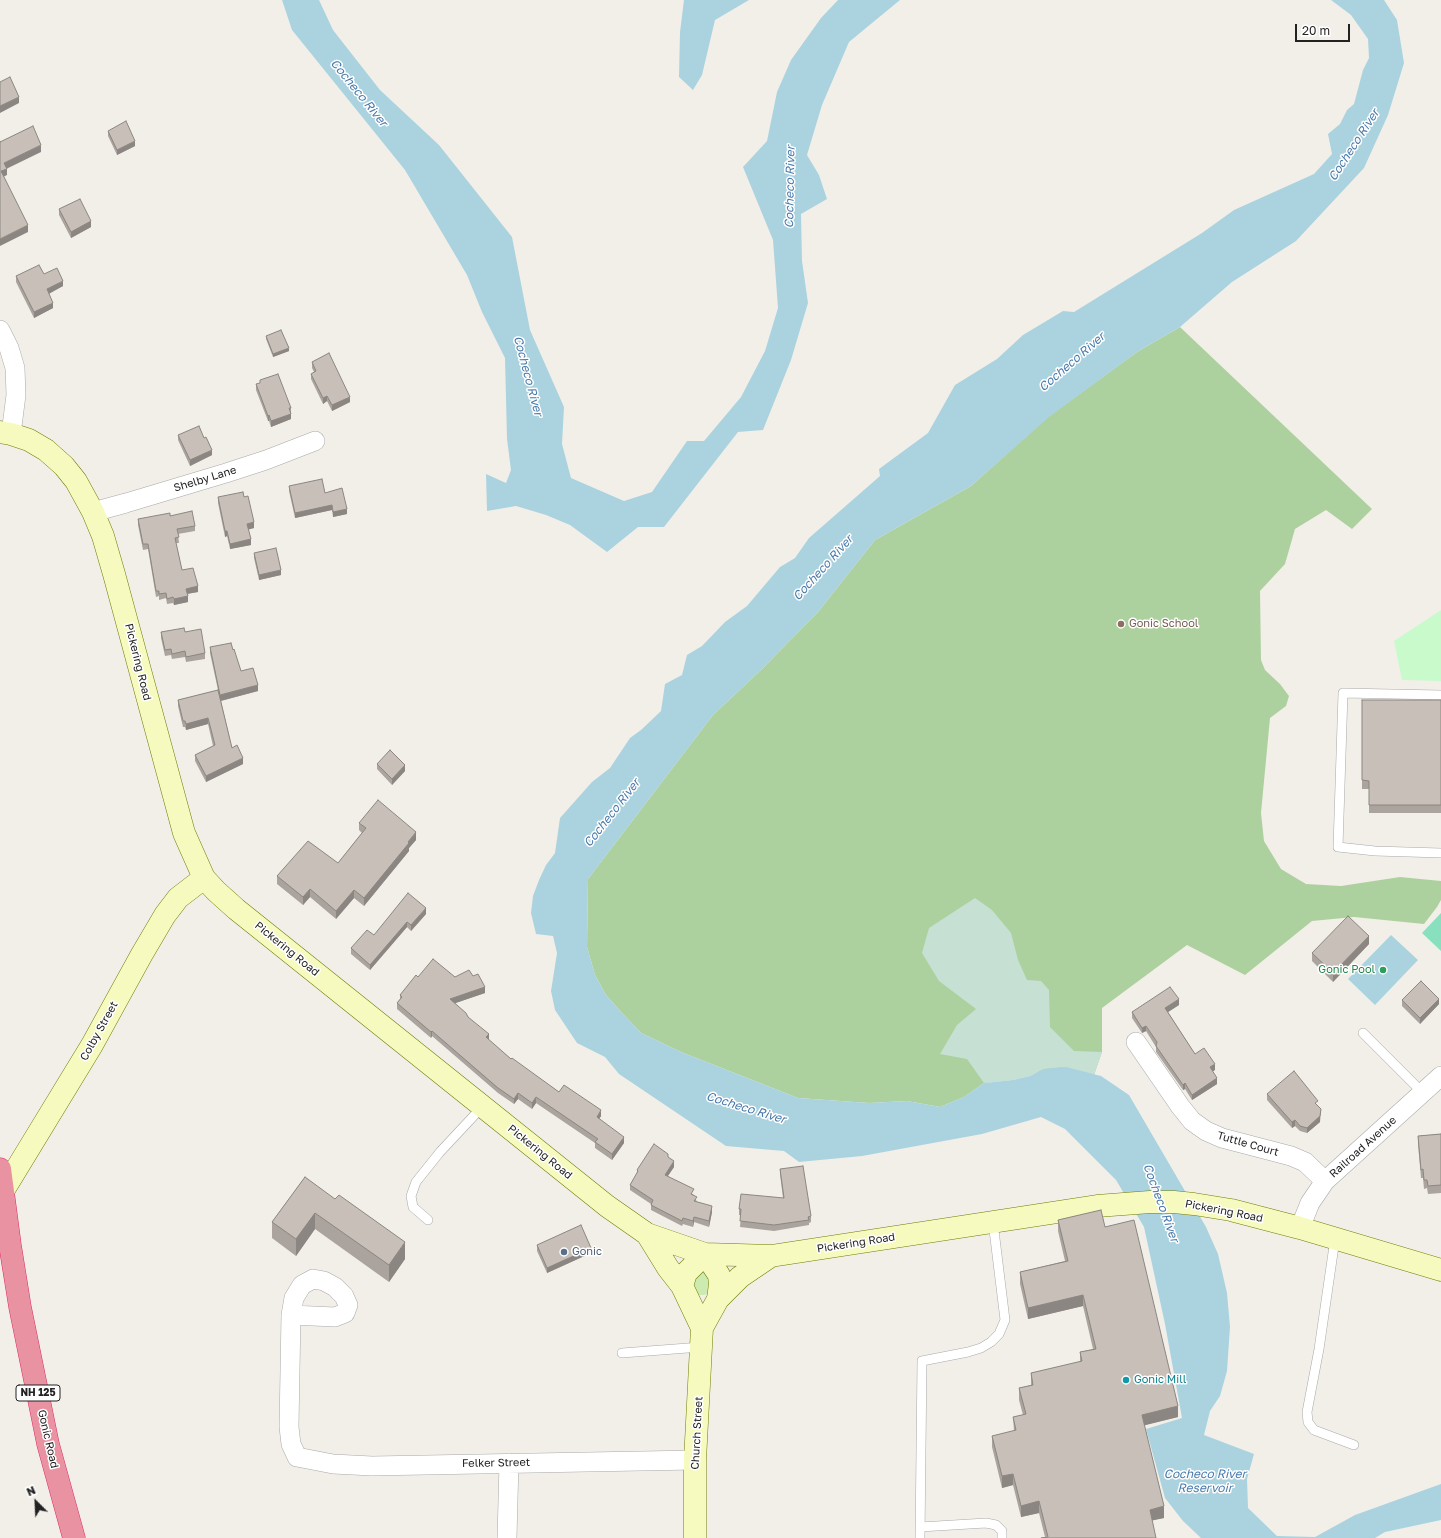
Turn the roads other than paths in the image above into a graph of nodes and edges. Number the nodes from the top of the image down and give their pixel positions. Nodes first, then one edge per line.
1 (0, 330) edge
2 (6, 433) edge
3 (315, 441) dead end
4 (93, 512) junction
5 (1441, 695) edge
6 (1441, 854) edge
7 (204, 878) junction
8 (1363, 1033) dead end
9 (1136, 1042) dead end
10 (1441, 1076) edge
11 (1422, 1094) junction
12 (483, 1106) junction
13 (0, 1169) edge
14 (1325, 1181) junction
15 (1, 1194) edge
16 (428, 1220) dead end
17 (993, 1222) junction
18 (1300, 1228) junction
19 (647, 1234) junction
20 (1336, 1239) junction
21 (705, 1254) junction
22 (771, 1256) junction
23 (1441, 1270) edge
24 (682, 1286) junction
25 (718, 1299) junction
26 (291, 1315) dead end
27 (702, 1338) junction
28 (622, 1353) dead end
29 (1354, 1445) dead end
30 (695, 1460) junction
31 (508, 1463) junction
32 (920, 1527) junction
33 (74, 1538) edge
34 (507, 1538) edge
35 (695, 1538) edge
36 (920, 1538) edge
37 (1002, 1538) edge

1 - 2 street
2 - 4 main road, Pickering Road
3 - 4 street, Shelby Lane
4 - 7 main road, Pickering Road
5 - 6 lane
7 - 12 main road, Pickering Road
7 - 15 main road, Colby Street
8 - 11 lane
9 - 14 street, Tuttle Court
10 - 11 street, Railroad Avenue
11 - 14 street, Railroad Avenue
12 - 16 lane
12 - 19 main road, Pickering Road
13 - 15 highway, NH 125
14 - 18 street, Railroad Avenue
15 - 33 highway, Gonic Road / NH 125
17 - 18 main road, Pickering Road
17 - 22 main road, Pickering Road
17 - 32 lane
18 - 20 main road, Pickering Road
19 - 21 main road, Pickering Road
19 - 24 main road, Church Street
20 - 23 main road, Pickering Road
20 - 29 lane
21 - 22 main road, Pickering Road
21 - 24 main road
21 - 25 main road, Church Street
22 - 25 main road
24 - 27 main road, Church Street
25 - 27 main road, Church Street
26 - 31 street, Felker Street
27 - 28 lane
27 - 30 main road, Church Street
30 - 31 street, Felker Street
30 - 35 main road, Church Street
31 - 34 street
32 - 36 lane
32 - 37 lane

